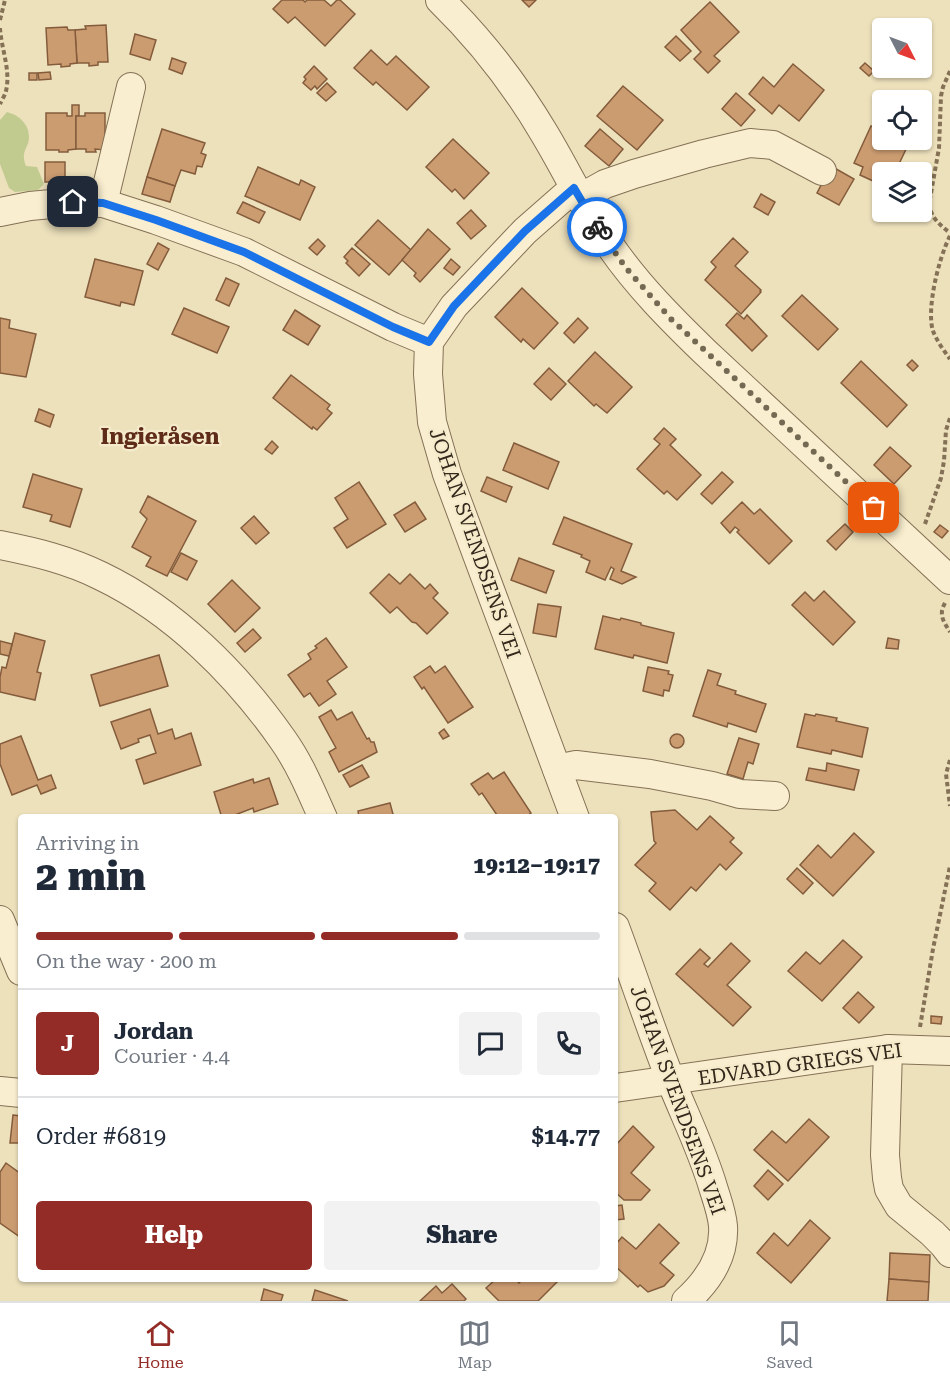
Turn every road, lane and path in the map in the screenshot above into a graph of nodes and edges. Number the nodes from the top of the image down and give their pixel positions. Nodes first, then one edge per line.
1 (5, 0) edge
2 (440, 0) edge
3 (0, 20) edge
4 (0, 28) edge
5 (950, 71) edge
6 (131, 87) dead end
7 (0, 104) edge
8 (822, 171) dead end
9 (577, 193) junction
10 (103, 203) junction
11 (0, 212) edge
12 (950, 234) edge
13 (429, 342) junction
14 (950, 359) edge
15 (950, 418) edge
16 (0, 545) edge
17 (913, 545) junction
18 (950, 580) edge
19 (950, 597) edge
20 (950, 632) edge
21 (950, 760) edge
22 (558, 769) junction
23 (776, 796) dead end
24 (950, 806) edge
25 (320, 814) edge
26 (574, 814) edge
27 (950, 866) edge
28 (0, 920) edge
29 (618, 935) edge
30 (18, 964) edge
31 (888, 1049) junction
32 (919, 1049) junction
33 (950, 1051) edge
34 (671, 1081) junction
35 (618, 1089) edge
36 (0, 1091) edge
37 (18, 1093) edge
38 (950, 1253) edge
39 (686, 1301) edge

1 - 3 path
2 - 9 street
4 - 7 path
5 - 12 path
6 - 10 street
8 - 9 street
9 - 13 street
9 - 17 street
10 - 11 street
10 - 13 street
12 - 14 path
13 - 22 street, JOHAN SVENDSENS VEI
15 - 17 path
16 - 25 street
17 - 18 street
19 - 20 path
21 - 24 path
22 - 23 street
22 - 26 street, JOHAN SVENDSENS VEI
27 - 32 path
28 - 30 street
29 - 34 street, JOHAN SVENDSENS VEI
31 - 32 street, EDVARD GRIEGS VEI
31 - 34 street, EDVARD GRIEGS VEI
31 - 38 street
32 - 33 street, EDVARD GRIEGS VEI
34 - 35 street, EDVARD GRIEGS VEI
34 - 39 street, JOHAN SVENDSENS VEI
36 - 37 street

